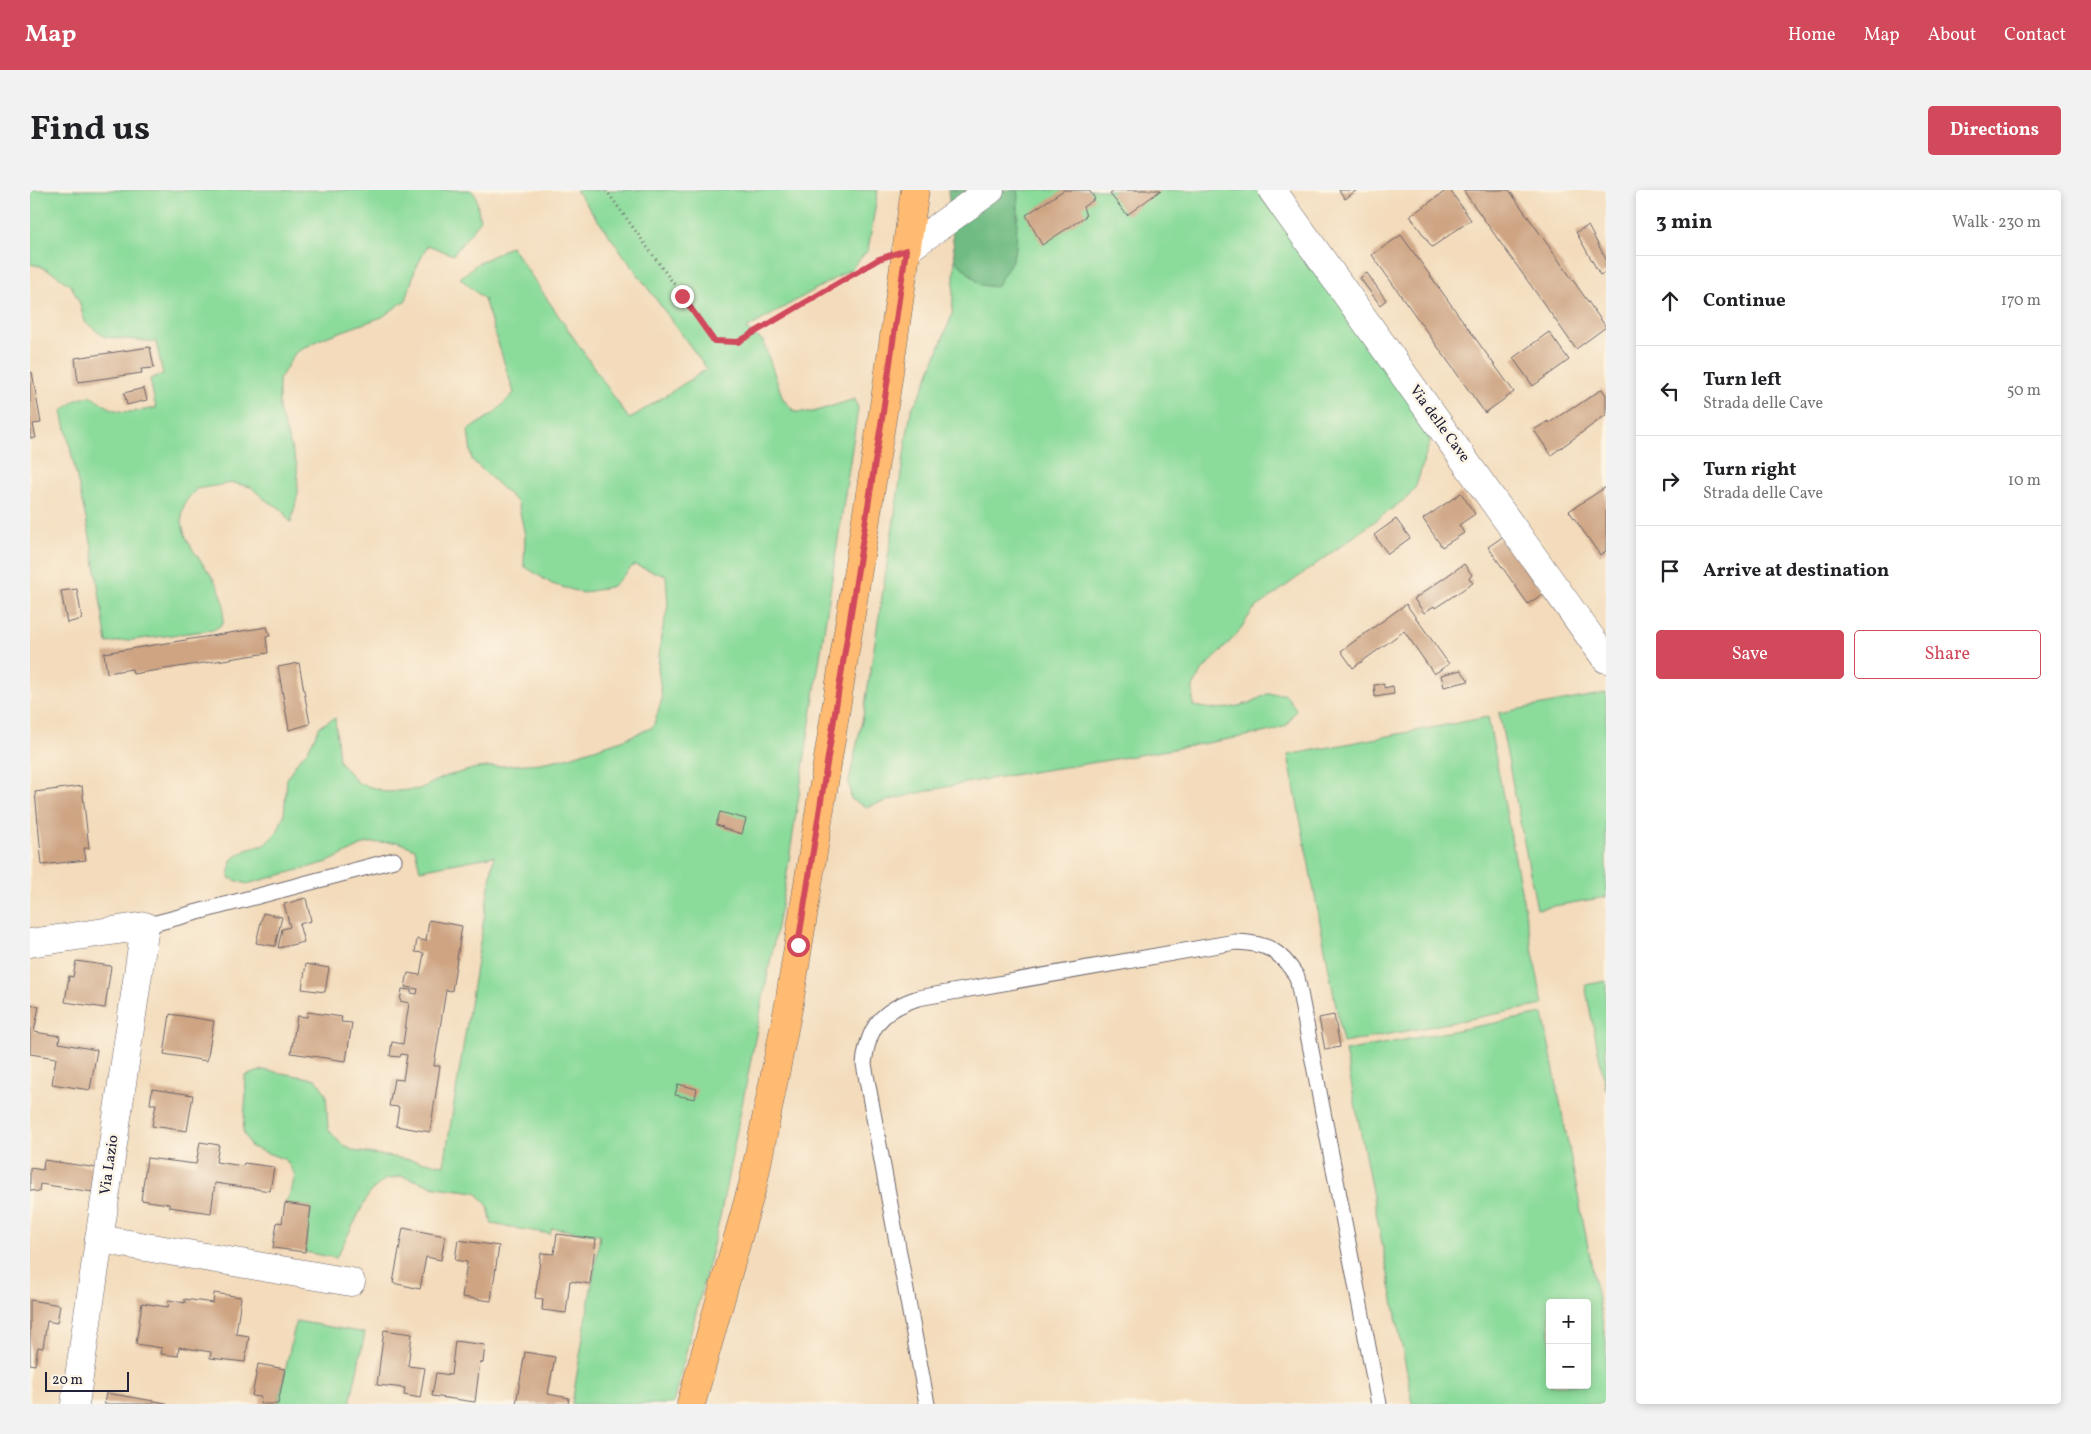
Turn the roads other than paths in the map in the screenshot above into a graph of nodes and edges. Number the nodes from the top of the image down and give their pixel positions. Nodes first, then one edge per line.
1 (915, 190) edge
2 (990, 190) edge
3 (1272, 190) edge
4 (906, 250) junction
5 (1606, 659) edge
6 (394, 860) dead end
7 (145, 926) junction
8 (30, 943) edge
9 (99, 1239) junction
10 (351, 1282) dead end
11 (75, 1404) edge
12 (691, 1404) edge
13 (927, 1404) edge
14 (1378, 1404) edge

1 - 4 main road
2 - 4 street
3 - 5 street, Via delle Cave
4 - 12 main road
6 - 7 lane
7 - 8 street
7 - 9 street, Via Lazio
9 - 10 street
9 - 11 street, Via Lazio
13 - 14 lane

